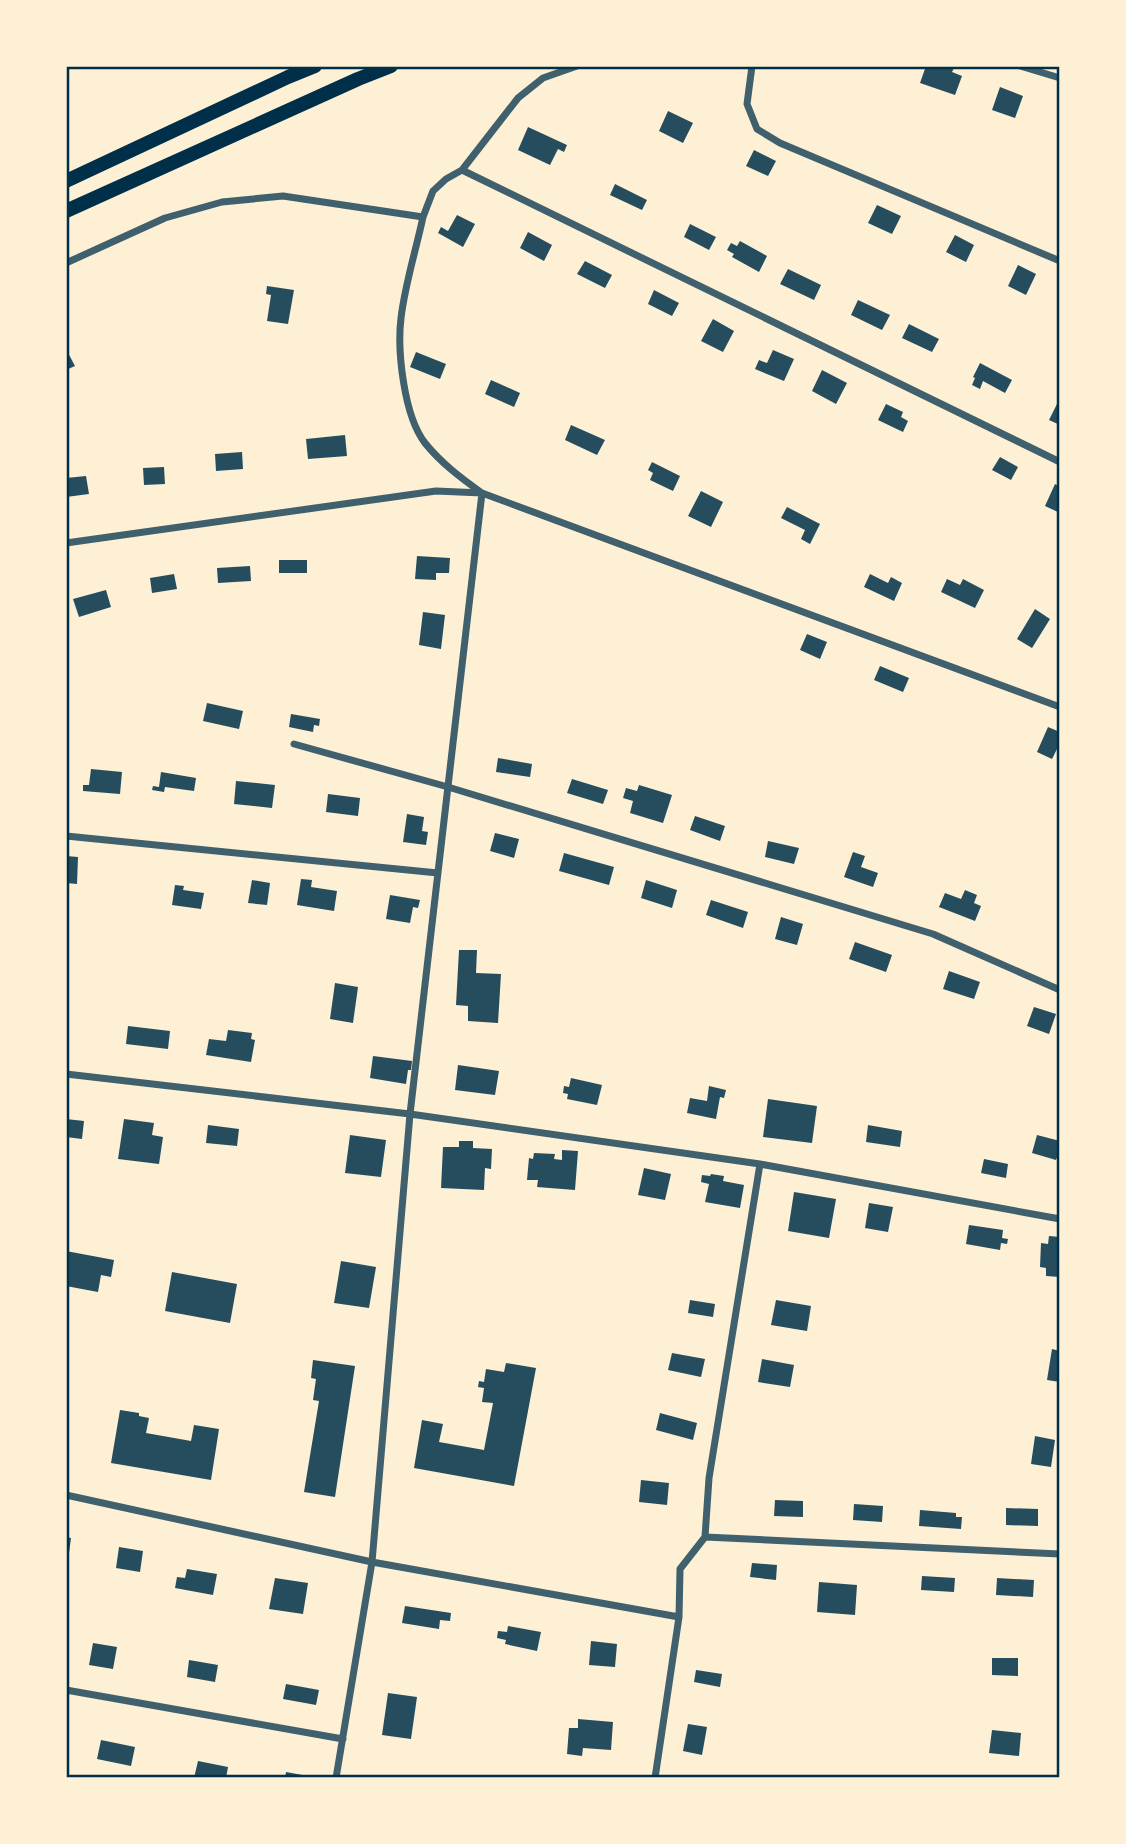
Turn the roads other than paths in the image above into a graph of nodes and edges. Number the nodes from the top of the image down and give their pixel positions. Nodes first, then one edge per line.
1 (315, 66) edge
2 (391, 66) edge
3 (577, 66) edge
4 (752, 66) edge
5 (1020, 66) edge
6 (1059, 78) edge
7 (463, 170) junction
8 (66, 181) edge
9 (66, 211) edge
10 (423, 217) junction
11 (1059, 261) edge
12 (66, 263) edge
13 (1059, 462) edge
14 (482, 493) junction
15 (66, 543) edge
16 (1059, 707) edge
17 (294, 744) dead end
18 (448, 787) junction
19 (66, 836) edge
20 (438, 873) junction
21 (1059, 990) edge
22 (66, 1074) edge
23 (410, 1114) junction
24 (760, 1164) junction
25 (1059, 1219) edge
26 (66, 1495) edge
27 (705, 1537) junction
28 (1059, 1554) edge
29 (372, 1562) junction
30 (679, 1616) junction
31 (66, 1690) edge
32 (343, 1739) junction
33 (337, 1777) edge
34 (655, 1777) edge

1 - 8 highway
2 - 9 highway
3 - 7 street
4 - 11 street
5 - 6 street
7 - 10 street
7 - 13 street
10 - 12 street
10 - 14 street
14 - 15 street
14 - 16 street
14 - 18 street
17 - 18 street
18 - 20 street
18 - 21 street
19 - 20 street
20 - 23 street
22 - 23 street
23 - 24 street
23 - 29 street
24 - 25 street
24 - 27 street
26 - 29 street
27 - 28 street
27 - 30 street
29 - 30 street
29 - 32 street
30 - 34 street
31 - 32 street
32 - 33 street

